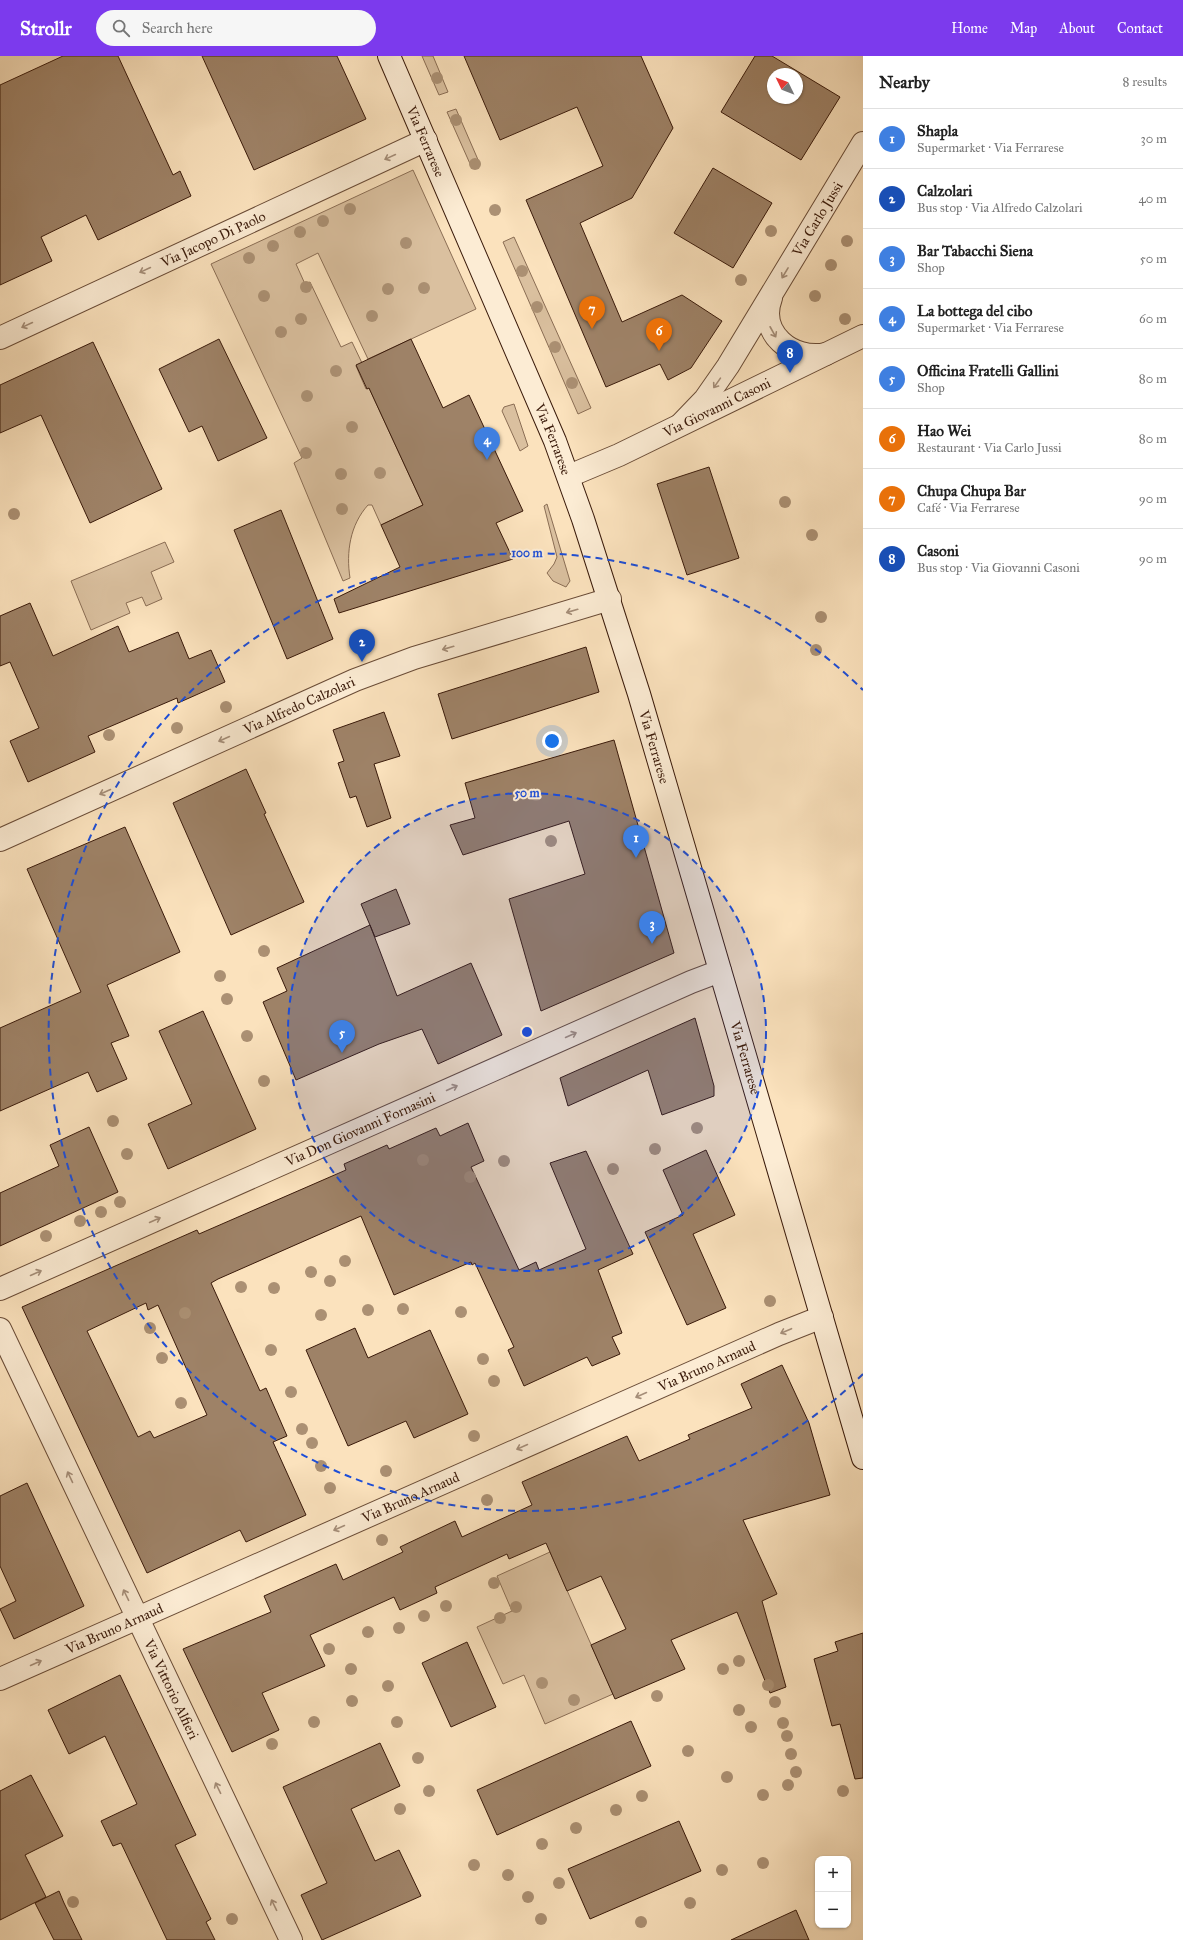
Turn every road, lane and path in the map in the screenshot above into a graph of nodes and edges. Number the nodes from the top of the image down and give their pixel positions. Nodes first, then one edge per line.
1 (389, 56) edge
2 (426, 140) junction
3 (863, 143) edge
4 (772, 295) junction
5 (863, 336) edge
6 (0, 338) edge
7 (830, 353) junction
8 (681, 424) junction
9 (569, 476) junction
10 (610, 599) junction
11 (0, 840) edge
12 (720, 971) junction
13 (0, 1289) edge
14 (822, 1317) junction
15 (0, 1330) edge
16 (863, 1458) edge
17 (137, 1618) junction
18 (0, 1679) edge
19 (291, 1940) edge

1 - 2 street, Via Ferrarese
2 -> 6 street, Via Jacopo Di Paolo
2 - 9 street, Via Ferrarese
3 -> 4 street, Via Carlo Jussi
4 -> 7 street, Via Carlo Jussi
4 -> 8 street, Via Carlo Jussi
5 - 7 street, Via Giovanni Casoni
7 - 8 street, Via Giovanni Casoni
8 - 9 street, Via Giovanni Casoni
9 - 10 street, Via Ferrarese
10 -> 11 street, Via Alfredo Calzolari
10 - 12 street, Via Ferrarese
13 -> 12 street, Via Don Giovanni Fornasini
12 - 14 street, Via Ferrarese
14 - 16 street, Via Ferrarese
14 -> 17 street, Via Bruno Arnaud
17 -> 15 street, Via Vittorio Alfieri
18 -> 17 street, Via Bruno Arnaud
19 -> 17 street, Via Vittorio Alfieri

